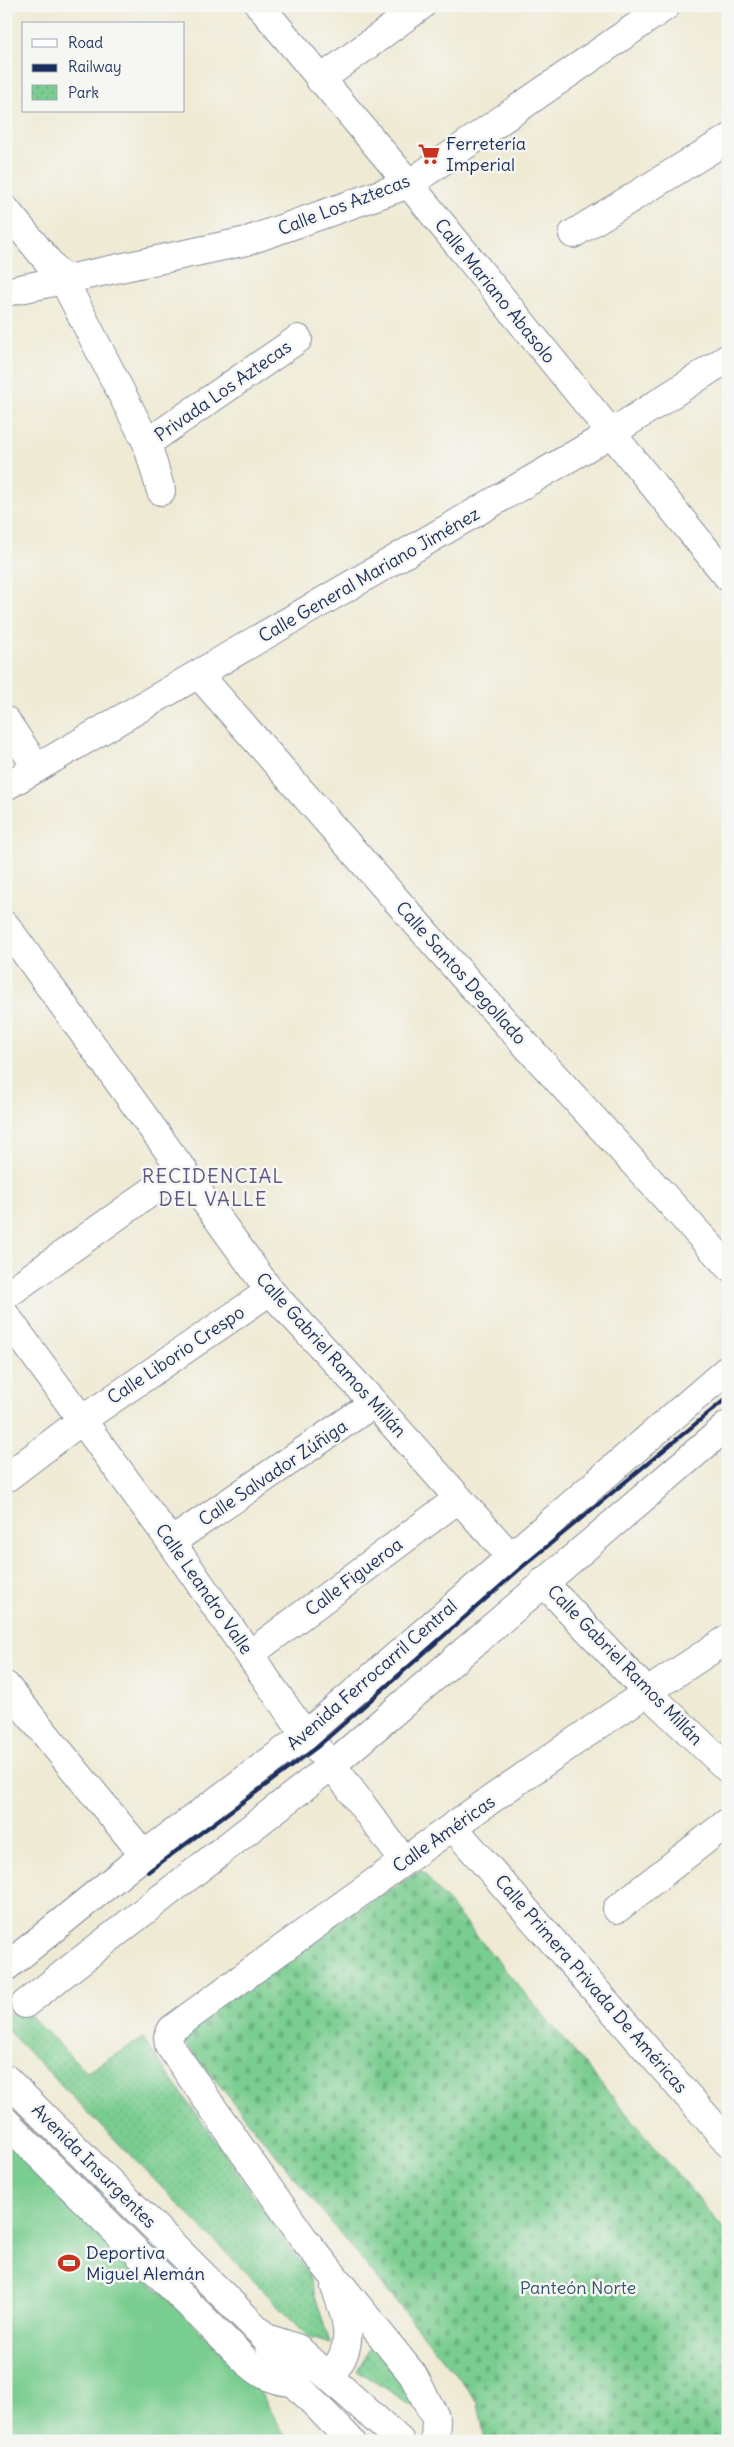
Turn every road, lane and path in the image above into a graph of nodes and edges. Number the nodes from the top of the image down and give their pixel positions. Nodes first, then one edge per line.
1 (260, 6) edge
2 (421, 6) edge
3 (666, 6) edge
4 (320, 80) junction
5 (728, 139) edge
6 (409, 184) junction
7 (6, 210) edge
8 (573, 234) dead end
9 (64, 281) junction
10 (6, 292) edge
11 (298, 339) dead end
12 (728, 358) edge
13 (610, 434) junction
14 (147, 443) junction
15 (161, 491) dead end
16 (728, 577) edge
17 (199, 675) junction
18 (6, 721) edge
19 (38, 768) junction
20 (6, 786) edge
21 (6, 926) edge
22 (183, 1169) junction
23 (728, 1266) edge
24 (270, 1291) junction
25 (6, 1295) edge
26 (6, 1316) edge
27 (728, 1369) edge
28 (374, 1403) junction
29 (82, 1420) junction
30 (728, 1426) edge
31 (6, 1478) edge
32 (458, 1499) junction
33 (171, 1542) junction
34 (510, 1556) junction
35 (543, 1582) junction
36 (728, 1639) edge
37 (250, 1654) junction
38 (6, 1686) edge
39 (647, 1692) junction
40 (305, 1734) junction
41 (332, 1766) junction
42 (728, 1769) edge
43 (728, 1822) edge
44 (453, 1827) junction
45 (144, 1855) junction
46 (404, 1861) junction
47 (617, 1909) dead end
48 (6, 1967) edge
49 (25, 2004) dead end
50 (6, 2079) edge
51 (6, 2122) edge
52 (728, 2142) edge
53 (327, 2267) junction
54 (266, 2338) junction
55 (329, 2376) junction
56 (292, 2382) junction
57 (351, 2441) edge
58 (400, 2441) edge
59 (435, 2441) edge

1 - 4 street, Calle Mariano Abasolo
2 - 4 street
3 - 6 street, Calle Los Aztecas
4 - 6 street, Calle Mariano Abasolo
5 - 8 street
6 - 9 street, Calle Los Aztecas
6 - 13 street, Calle Mariano Abasolo
7 - 9 street, Privada Los Aztecas
9 - 10 street, Calle Los Aztecas
9 - 14 street, Privada Los Aztecas
11 - 14 street, Privada Los Aztecas
12 - 13 street, Calle General Mariano Jiménez
13 - 16 street, Calle Mariano Abasolo
13 - 17 street, Calle General Mariano Jiménez
14 - 15 street, Privada Los Aztecas
17 - 19 street, Calle General Mariano Jiménez
17 - 23 street, Calle Santos Degollado
18 - 19 street
19 - 20 street, Calle General Mariano Jiménez
21 - 22 street, Calle Gabriel Ramos Millán
22 - 24 street, Calle Gabriel Ramos Millán
22 - 25 street
24 - 28 street, Calle Gabriel Ramos Millán
24 - 29 street, Calle Liborio Crespo
26 - 29 street, Calle Leandro Valle
27 - 34 street, Avenida Ferrocarril Central
28 - 32 street, Calle Gabriel Ramos Millán
28 - 33 street, Calle Salvador Zúñiga
29 - 31 street, Calle Liborio Crespo
29 - 33 street, Calle Leandro Valle
30 - 35 street
32 - 34 street, Calle Gabriel Ramos Millán
32 - 37 street, Calle Figueroa
33 - 37 street, Calle Leandro Valle
34 - 40 street, Avenida Ferrocarril Central
35 - 39 street, Calle Gabriel Ramos Millán
35 - 41 street
36 - 39 street, Calle Américas
37 - 40 street, Calle Leandro Valle
38 - 45 street
39 - 42 street, Calle Gabriel Ramos Millán
39 - 44 street, Calle Américas
40 - 41 street, Calle Leandro Valle
40 - 45 street, Avenida Ferrocarril Central
41 - 46 street, Calle Leandro Valle
41 - 49 street
43 - 47 street
44 - 46 street, Calle Américas
44 - 52 street, Calle Primera Privada De Américas
45 - 48 street, Avenida Ferrocarril Central
46 - 53 street, Calle Américas
50 - 54 street, Avenida Insurgentes
51 - 56 street
53 - 55 street
53 - 59 street
54 - 55 street
54 - 56 street
55 - 58 street
56 - 57 street

